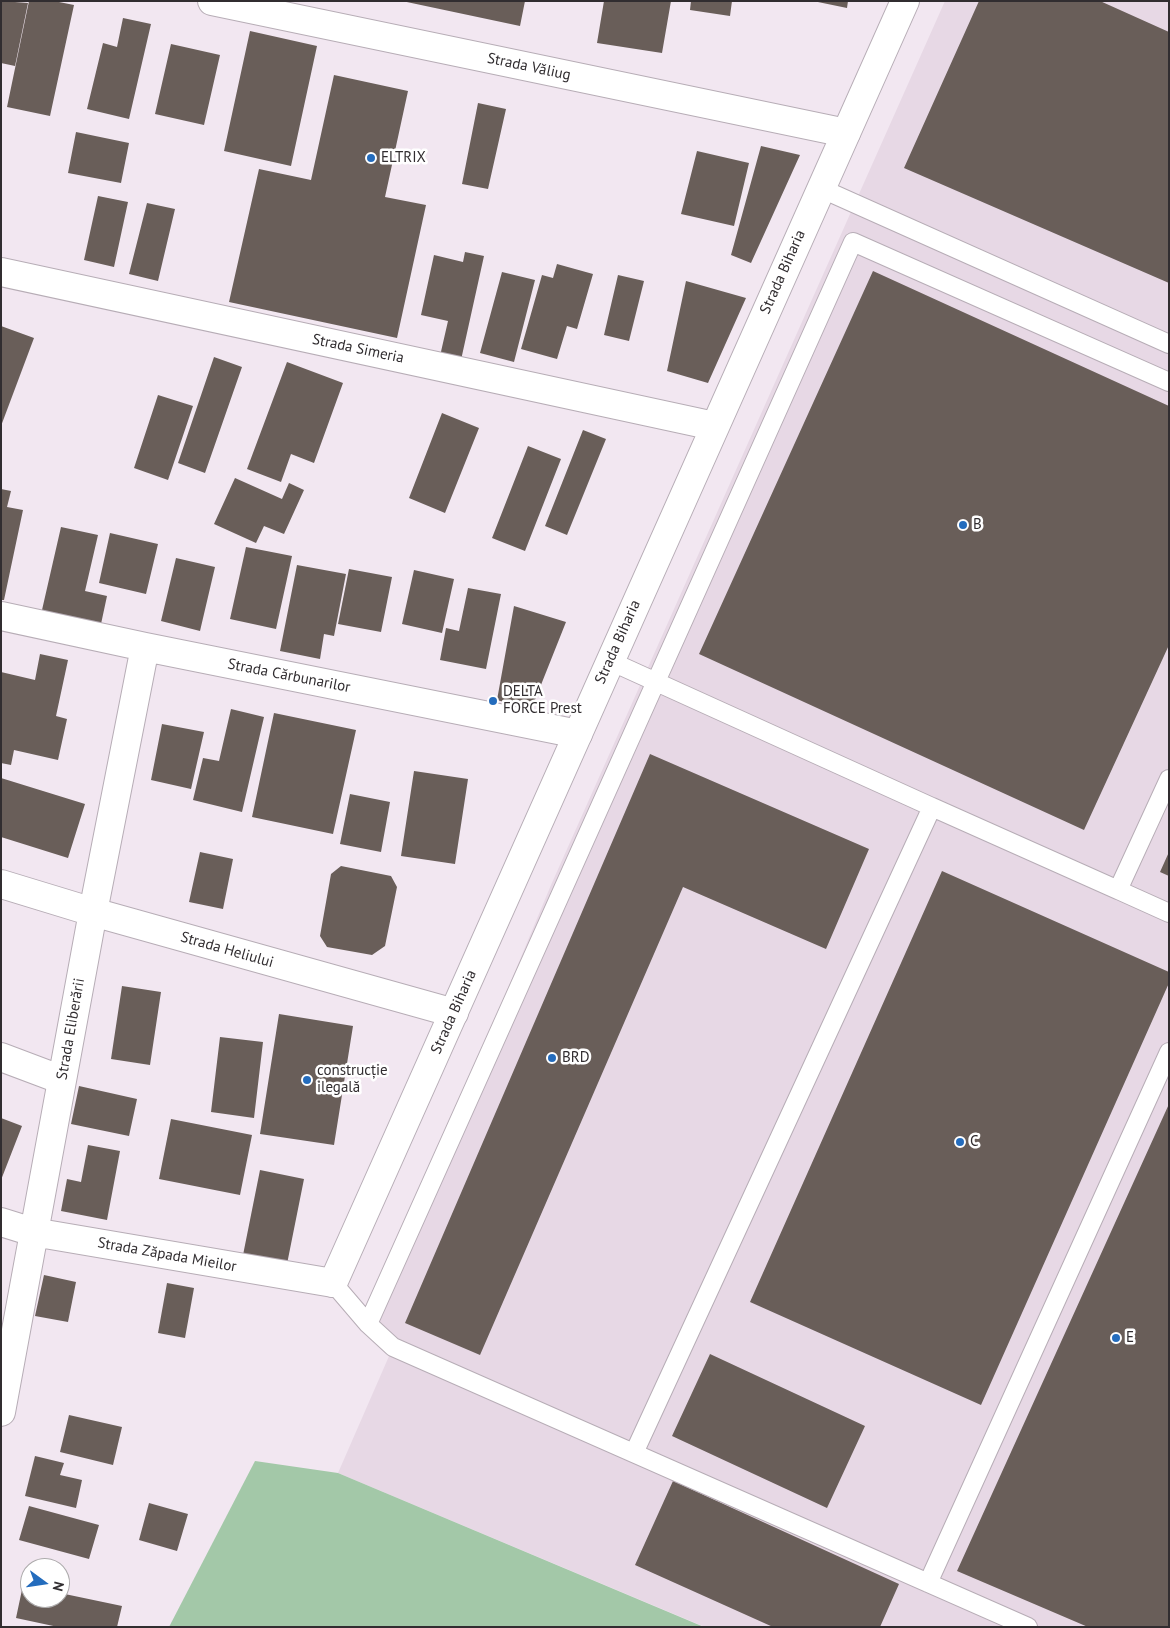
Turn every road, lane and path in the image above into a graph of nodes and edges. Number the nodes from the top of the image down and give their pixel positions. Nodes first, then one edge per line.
1 (212, 1) edge
2 (905, 1) edge
3 (846, 133) junction
4 (820, 188) junction
5 (1, 272) edge
6 (1169, 344) edge
7 (1169, 382) edge
8 (714, 426) junction
9 (1, 616) edge
10 (145, 647) junction
11 (610, 661) junction
12 (656, 683) junction
13 (578, 734) junction
14 (1169, 779) edge
15 (932, 806) junction
16 (1, 884) edge
17 (1118, 890) junction
18 (93, 912) junction
19 (1169, 913) edge
20 (454, 1012) junction
21 (1169, 1052) edge
22 (1, 1057) edge
23 (62, 1080) junction
24 (1, 1222) edge
25 (34, 1232) junction
26 (333, 1283) junction
27 (368, 1324) junction
28 (1, 1412) edge
29 (634, 1453) junction
30 (928, 1583) junction
31 (1028, 1627) edge

1 - 3 street, Strada Văliug
2 - 3 street, Strada Biharia
3 - 4 street, Strada Biharia
4 - 6 lane
4 - 8 street, Strada Biharia
5 - 8 street, Strada Simeria
7 - 12 lane
8 - 11 street, Strada Biharia
9 - 10 street, Strada Cărbunarilor
10 - 13 street, Strada Cărbunarilor
10 - 18 street, Strada Eliberării
11 - 12 lane
11 - 13 street, Strada Biharia
12 - 15 lane
12 - 27 lane
13 - 20 street, Strada Biharia
14 - 17 lane
15 - 17 lane
15 - 29 lane
16 - 18 street, Strada Heliului
17 - 19 lane
18 - 20 street, Strada Heliului
18 - 23 street, Strada Eliberării
20 - 26 street, Strada Biharia
21 - 30 lane
22 - 23 street
23 - 25 street, Strada Eliberării
24 - 25 street, Strada Zăpada Mieilor
25 - 26 street, Strada Zăpada Mieilor
25 - 28 street, Strada Eliberării
26 - 27 lane
27 - 29 lane
29 - 30 lane
30 - 31 lane

